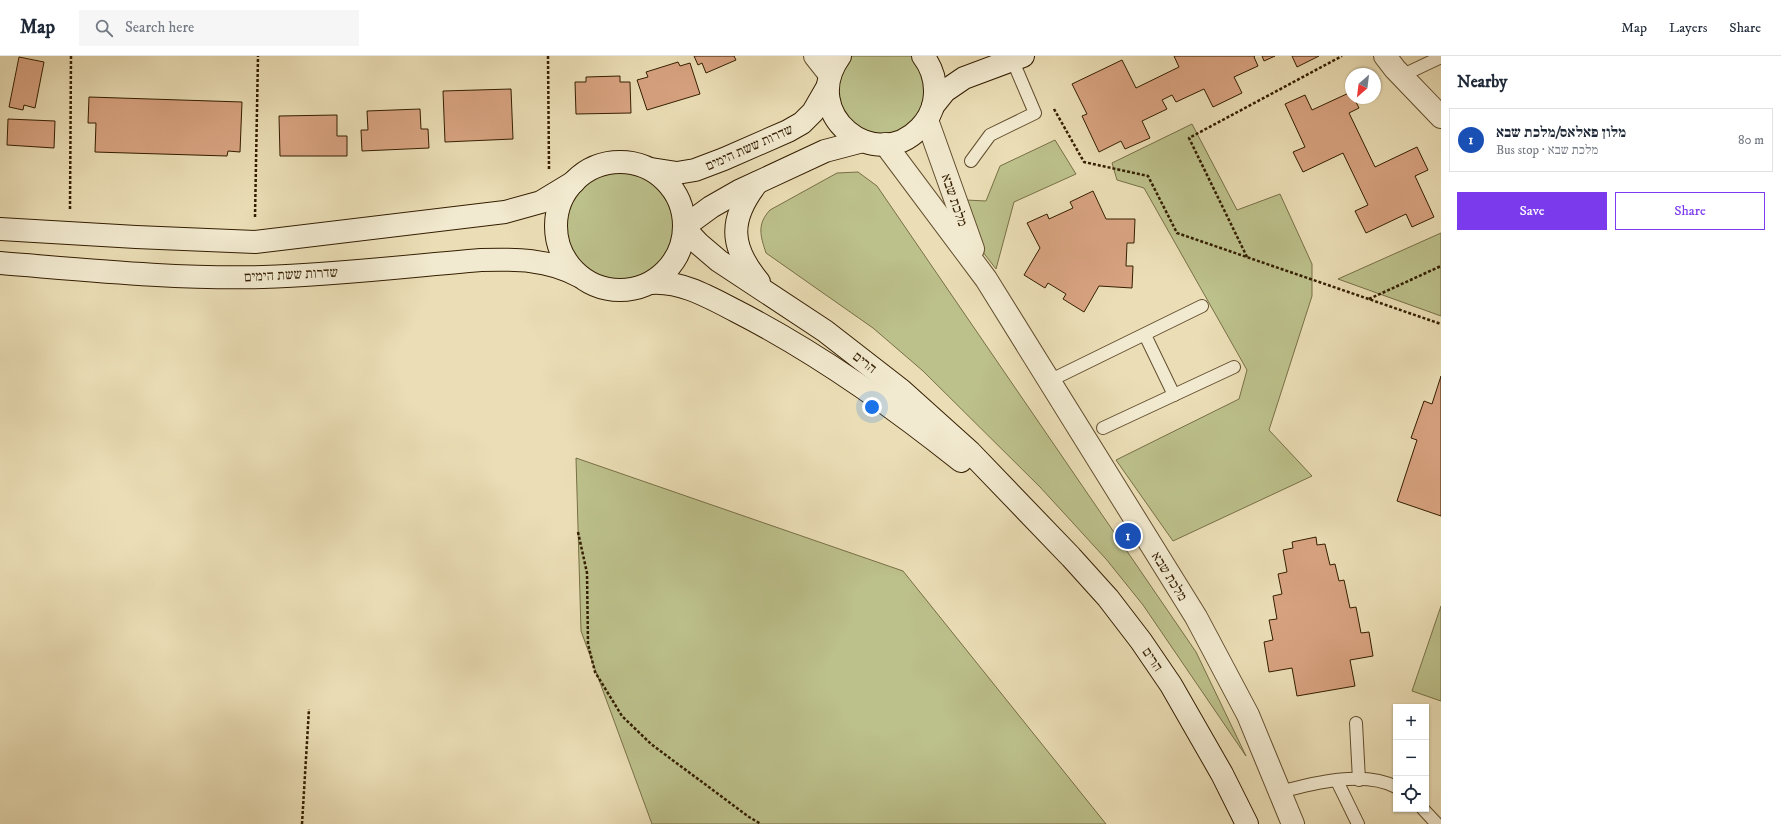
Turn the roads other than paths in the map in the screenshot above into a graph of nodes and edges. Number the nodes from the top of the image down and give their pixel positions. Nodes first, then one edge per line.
1 (815, 56) edge
2 (840, 56) edge
3 (923, 56) edge
4 (1385, 56) edge
5 (1441, 57) edge
6 (1017, 58) edge
7 (1401, 76) junction
8 (829, 81) junction
9 (930, 113) junction
10 (1441, 117) edge
11 (863, 141) junction
12 (885, 144) junction
13 (971, 161) dead end
14 (651, 169) junction
15 (574, 182) junction
16 (757, 183) junction
17 (685, 227) junction
18 (0, 228) edge
19 (0, 263) edge
20 (579, 276) junction
21 (986, 279) junction
22 (651, 283) junction
23 (767, 292) junction
24 (1202, 306) dead end
25 (1145, 335) junction
26 (1234, 367) dead end
27 (1049, 381) junction
28 (1174, 395) junction
29 (1103, 428) dead end
30 (1029, 515) junction
31 (1356, 723) dead end
32 (1359, 780) junction
33 (1337, 781) junction
34 (1393, 786) edge
35 (1280, 792) junction
36 (1426, 812) edge
37 (1247, 824) edge
38 (1293, 824) edge
39 (1358, 824) edge
40 (1437, 824) edge

1 - 8 main road
2 - 8 main road, שדרות ששת הימים
3 - 9 main road
4 - 7 main road
5 - 7 lane
6 - 9 main road
6 - 13 lane
7 - 10 main road
8 - 11 main road
8 - 14 main road, שדרות ששת הימים
9 - 12 main road
9 - 21 main road, מלכת שבא
11 - 12 main road
11 - 16 main road
12 - 21 main road, מלכת שבא
14 - 15 main road
14 - 17 main road
15 - 18 main road
15 - 20 main road
16 - 17 main road
16 - 23 main road
17 - 22 main road
17 - 23 main road, הרים
19 - 20 main road, שדרות ששת הימים
20 - 22 main road
21 - 27 main road, מלכת שבא
22 - 30 main road, הרים
23 - 30 main road, הרים
24 - 25 lane
25 - 27 lane
25 - 28 lane
26 - 28 lane
27 - 35 main road, מלכת שבא
28 - 29 lane
30 - 37 main road, הרים
31 - 32 lane
32 - 33 lane
32 - 34 lane
33 - 35 lane
33 - 39 lane
35 - 38 main road, מלכת שבא
36 - 40 lane

